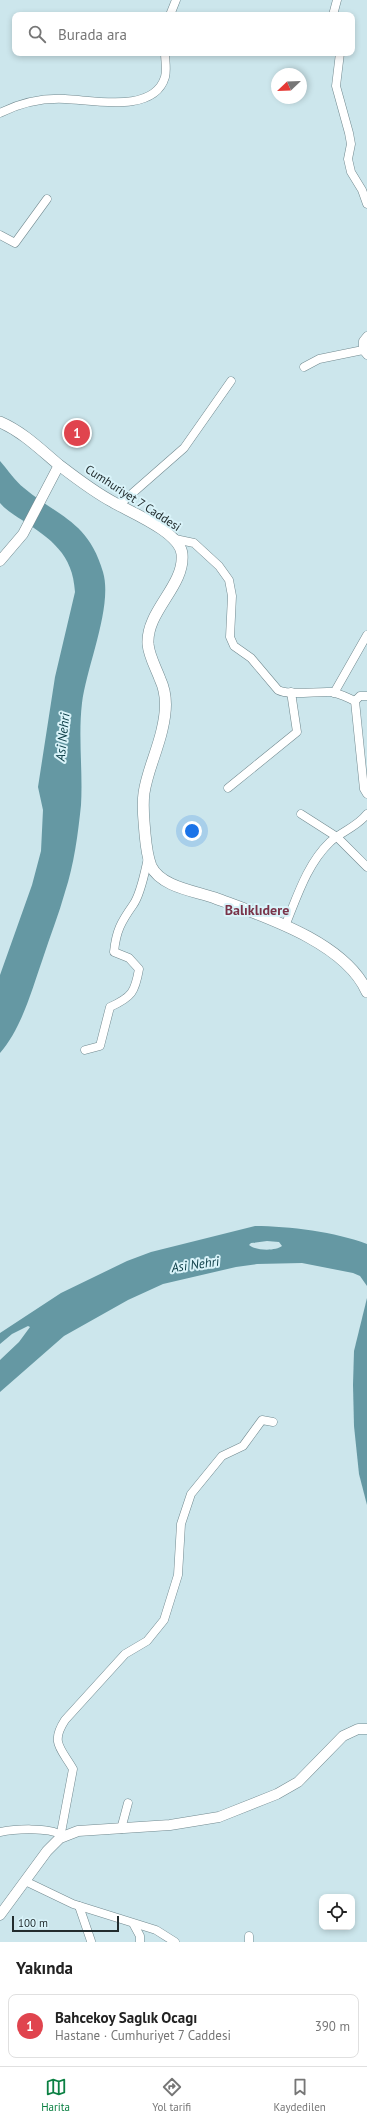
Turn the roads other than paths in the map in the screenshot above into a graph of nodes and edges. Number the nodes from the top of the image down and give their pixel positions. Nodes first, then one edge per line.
1 (176, 0) edge
2 (337, 0) edge
3 (171, 12) edge
4 (334, 12) edge
5 (164, 56) edge
6 (340, 56) edge
7 (0, 113) edge
8 (48, 199) dead end
9 (367, 204) edge
10 (0, 235) edge
11 (367, 336) edge
12 (365, 353) edge
13 (304, 367) dead end
14 (231, 381) dead end
15 (0, 422) edge
16 (57, 470) junction
17 (119, 506) junction
18 (175, 539) junction
19 (0, 561) edge
20 (367, 635) edge
21 (291, 692) junction
22 (334, 693) junction
23 (367, 696) edge
24 (355, 701) junction
25 (228, 788) dead end
26 (367, 794) edge
27 (301, 814) dead end
28 (367, 814) edge
29 (337, 837) junction
30 (148, 857) junction
31 (367, 867) edge
32 (285, 926) junction
33 (367, 992) edge
34 (85, 1050) dead end
35 (273, 1422) dead end
36 (367, 1729) edge
37 (128, 1803) dead end
38 (121, 1829) junction
39 (0, 1832) edge
40 (60, 1836) junction
41 (25, 1881) junction
42 (79, 1906) junction
43 (0, 1916) edge
44 (134, 1925) junction
45 (91, 1941) edge
46 (140, 1942) edge
47 (176, 1942) edge

1 - 3 street
2 - 4 street
5 - 7 street
6 - 9 street
8 - 10 street
11 - 12 street
12 - 13 street
14 - 17 street
15 - 16 main road, Cumhuriyet 7 Caddesi
16 - 17 main road, Cumhuriyet 7 Caddesi
16 - 19 street
17 - 18 main road, Cumhuriyet 7 Caddesi
18 - 21 street
18 - 30 main road, Cumhuriyet 7 Caddesi
20 - 22 street
21 - 22 street
21 - 25 street
22 - 24 street
23 - 24 street
24 - 26 street
27 - 29 street
28 - 29 street
29 - 31 street
29 - 32 street
30 - 32 main road, Cumhuriyet 7 Caddesi
30 - 34 street
32 - 33 main road, Cumhuriyet 7 Caddesi
35 - 40 street
36 - 38 street
37 - 38 street
38 - 40 street
39 - 40 street
40 - 41 street
41 - 42 street
41 - 43 street
42 - 44 street
42 - 45 street
44 - 46 street
44 - 47 street

